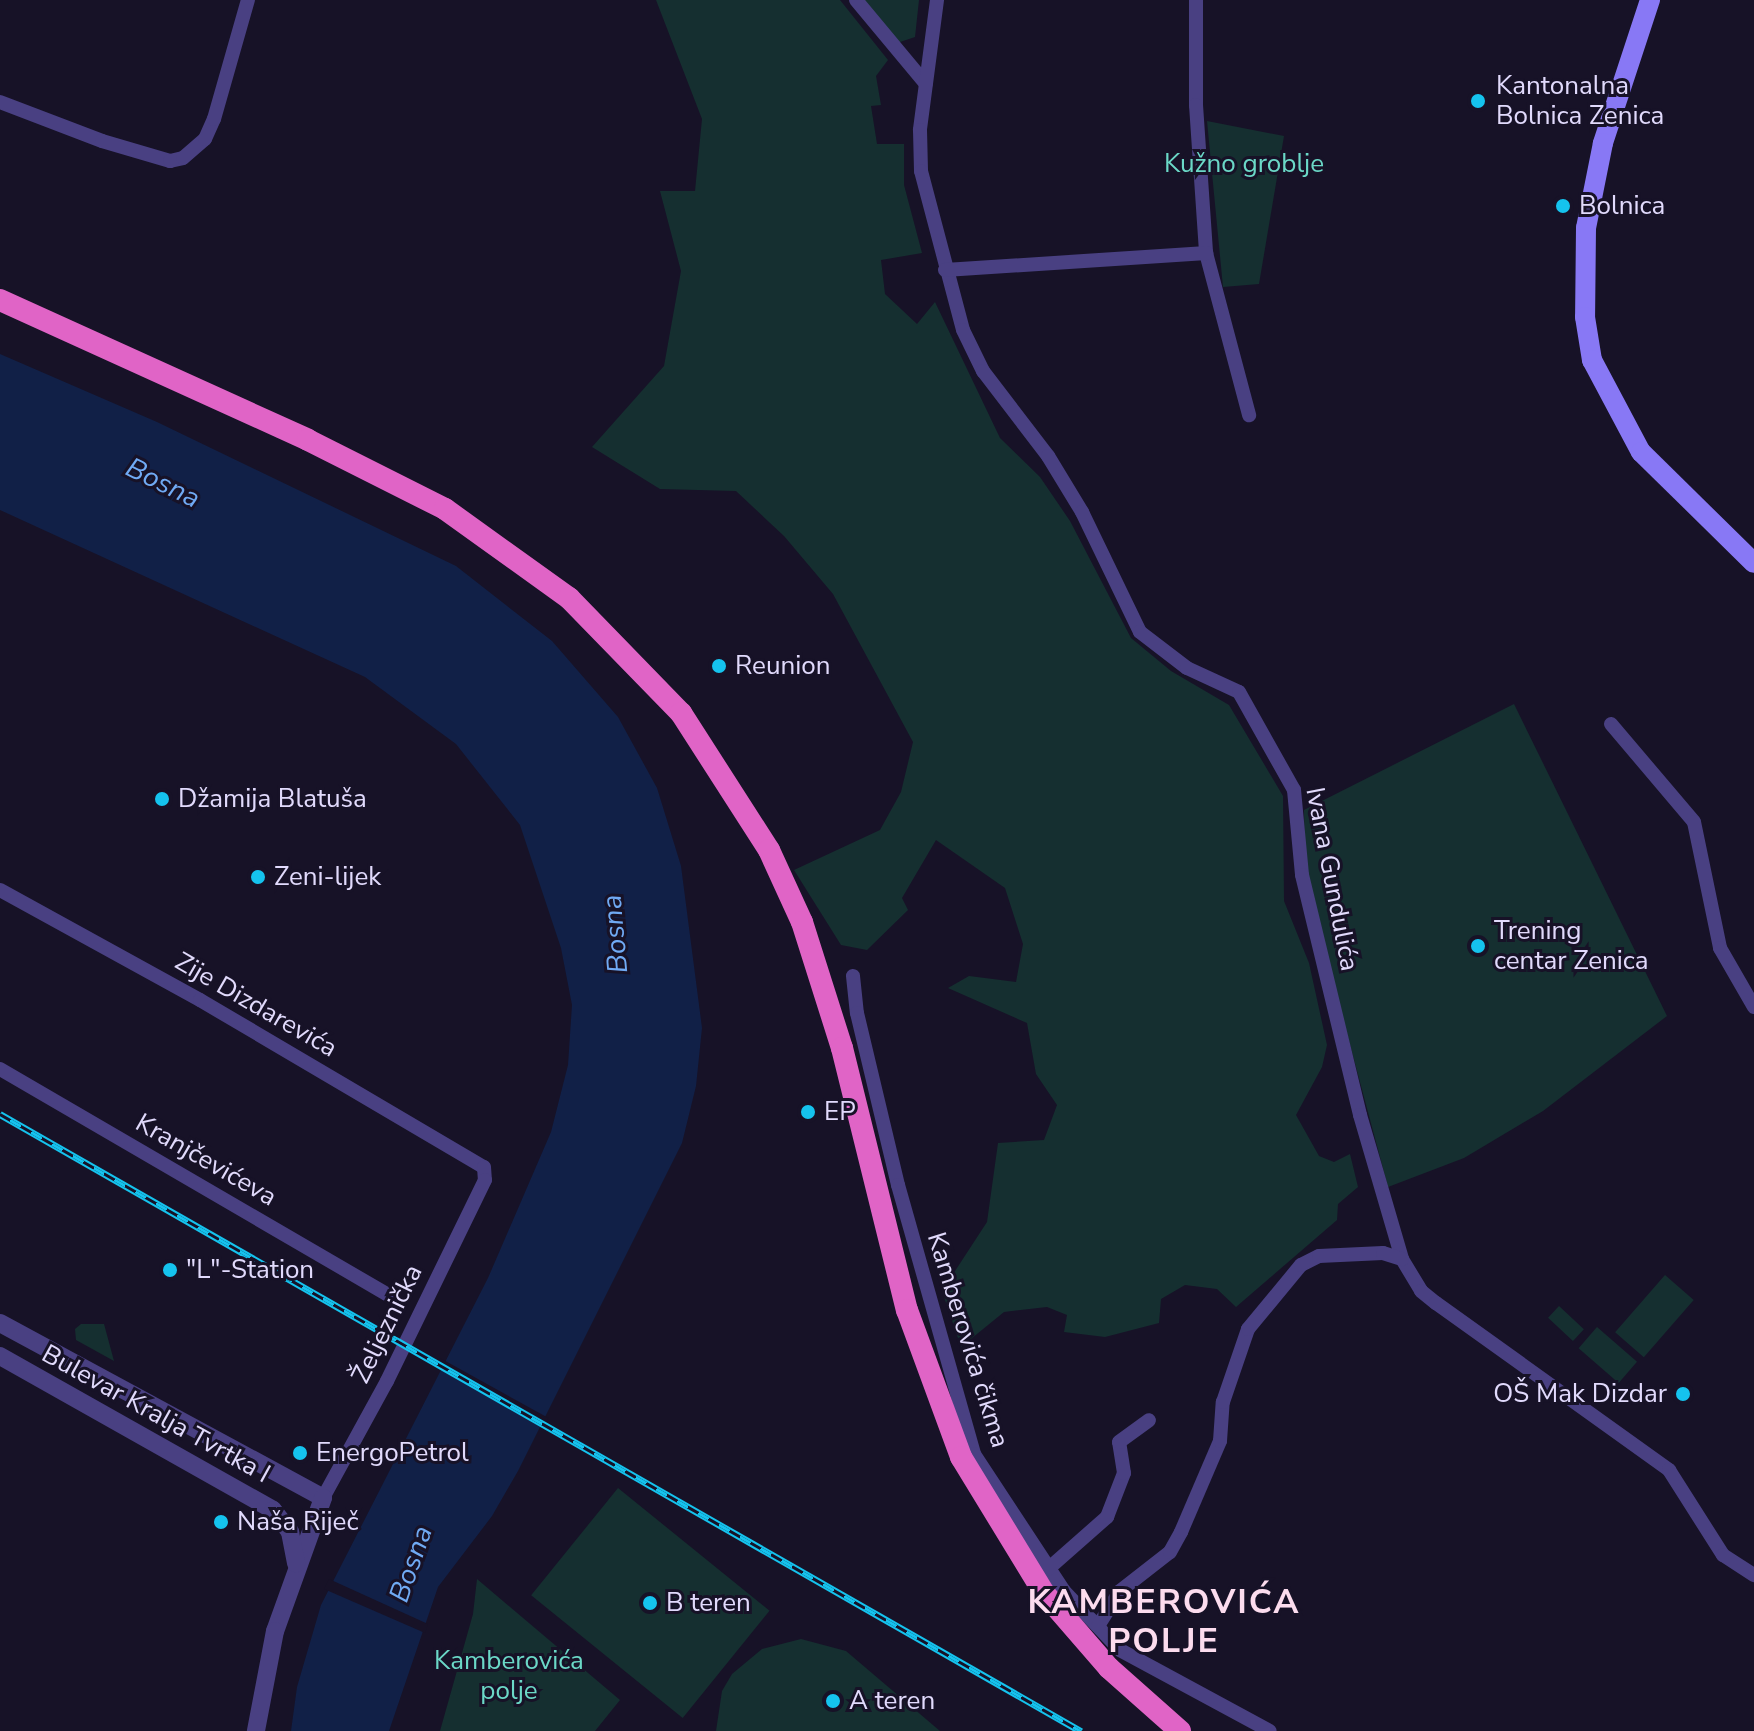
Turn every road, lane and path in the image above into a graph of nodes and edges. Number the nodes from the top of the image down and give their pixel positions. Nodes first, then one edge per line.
1 (248, 0) edge
2 (856, 0) edge
3 (937, 0) edge
4 (1196, 0) edge
5 (1650, 0) edge
6 (926, 84) junction
7 (0, 102) edge
8 (1206, 253) junction
9 (945, 270) junction
10 (0, 300) edge
11 (1249, 415) dead end
12 (1754, 563) edge
13 (1611, 724) dead end
14 (0, 890) edge
15 (853, 976) dead end
16 (1754, 1007) edge
17 (0, 1069) edge
18 (484, 1167) joint
19 (1402, 1259) junction
20 (387, 1294) dead end
21 (0, 1323) edge
22 (0, 1356) edge
23 (1149, 1420) dead end
24 (320, 1506) junction
25 (273, 1510) junction
26 (297, 1567) junction
27 (1048, 1569) junction
28 (1754, 1575) edge
29 (1098, 1626) junction
30 (256, 1731) edge
31 (1180, 1731) edge
32 (1270, 1731) edge

1 - 7 street
2 - 6 street
3 - 6 street, Ivana Gundulića
4 - 8 street
5 - 12 main road
6 - 9 street, Ivana Gundulića
8 - 9 street
8 - 11 street
9 - 19 street, Ivana Gundulića
10 - 31 highway
13 - 16 street
14 - 18 street, Zije Dizdarevića
15 - 27 street, Kamberovića čikma
17 - 20 street, Kranjčevićeva
18 - 24 street, Željeznička
19 - 28 street, Ivana Gundulića
19 - 29 street
21 - 24 street, Bulevar Kralja Tvrtka I
22 - 25 street, Bulevar Kralja Tvrtka I
23 - 27 street
24 - 25 street
24 - 26 street
25 - 26 street, Bulevar Kralja Tvrtka I
26 - 30 street
27 - 29 street, Kamberovića čikma
29 - 32 street, Kamberovića čikma

